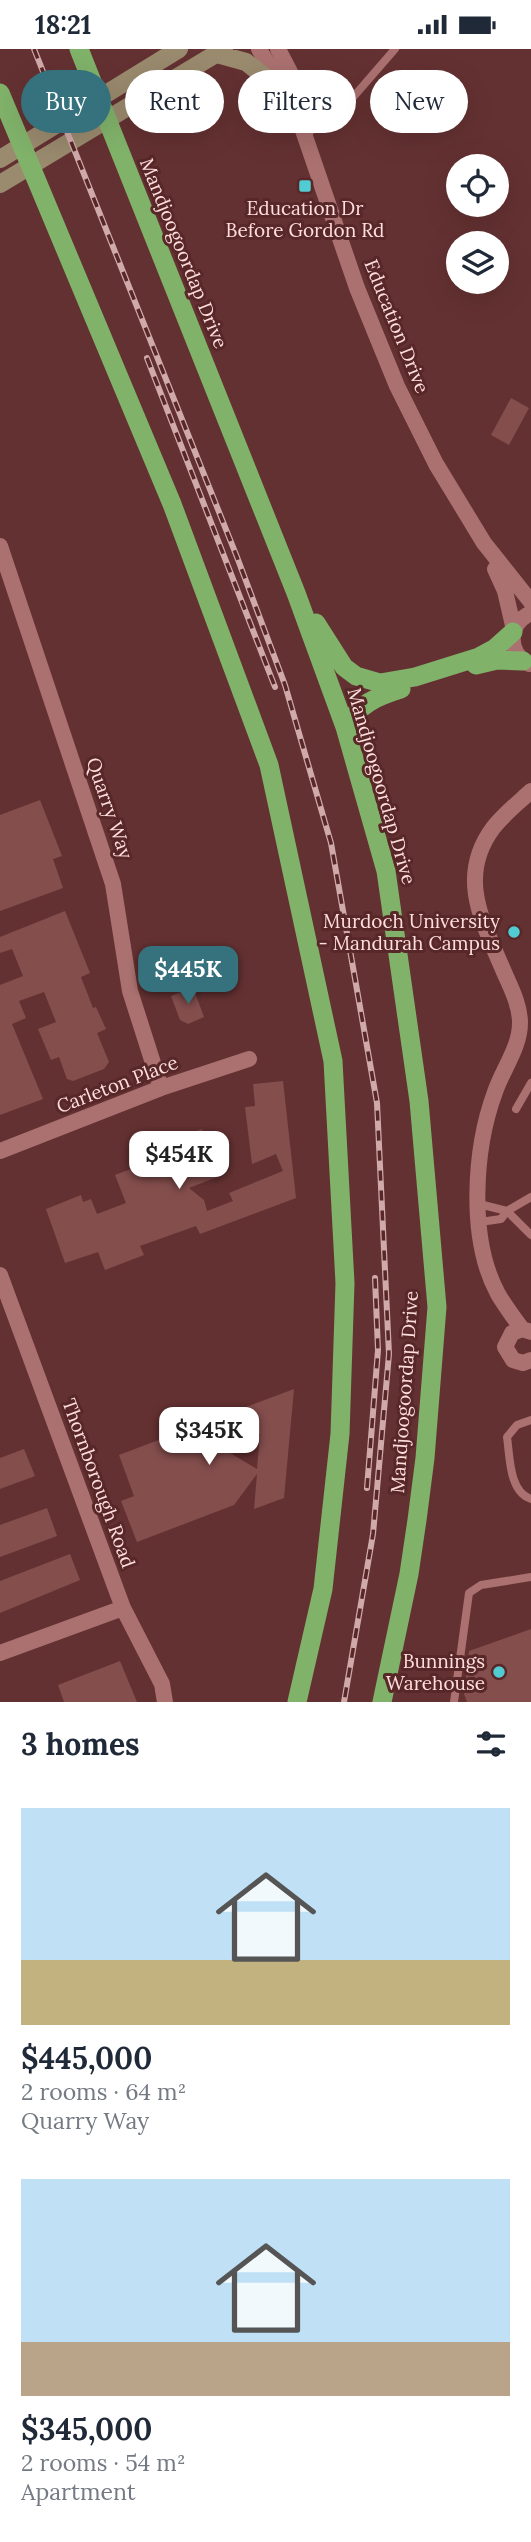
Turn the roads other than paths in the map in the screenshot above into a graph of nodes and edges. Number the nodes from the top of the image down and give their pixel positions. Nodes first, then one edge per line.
1 (79, 49) edge
2 (179, 49) edge
3 (259, 49) edge
4 (278, 49) edge
5 (395, 49) edge
6 (221, 51) edge
7 (256, 70) edge
8 (271, 70) edge
9 (289, 70) edge
10 (0, 93) edge
11 (304, 135) joint
12 (0, 159) edge
13 (0, 184) edge
14 (484, 543) junction
15 (0, 546) edge
16 (296, 593) junction
17 (531, 602) edge
18 (531, 613) edge
19 (513, 631) junction
20 (527, 663) edge
21 (345, 727) junction
22 (531, 791) edge
23 (249, 1059) dead end
24 (531, 1083) edge
25 (161, 1087) junction
26 (516, 1109) dead end
27 (0, 1151) edge
28 (531, 1197) edge
29 (479, 1204) junction
30 (508, 1211) junction
31 (480, 1222) junction
32 (531, 1235) edge
33 (0, 1275) edge
34 (526, 1330) edge
35 (530, 1363) edge
36 (531, 1420) edge
37 (531, 1499) edge
38 (531, 1577) edge
39 (123, 1608) junction
40 (0, 1653) edge
41 (164, 1702) edge
42 (297, 1702) edge
43 (382, 1702) edge
44 (454, 1702) edge

1 - 16 highway, Mandjoogoordap Drive
2 - 12 main road
3 - 8 street, Education Drive
4 - 9 street, Education Drive
5 - 11 lane
6 - 7 main road
6 - 13 main road
10 - 42 highway
11 - 14 street, Education Drive
14 - 17 street, Education Drive
14 - 19 street, Education Drive
15 - 25 street, Quarry Way
16 - 19 highway
16 - 21 highway, Mandjoogoordap Drive
18 - 19 street
19 - 20 street, Education Drive
20 - 21 highway
21 - 43 highway, Mandjoogoordap Drive
22 - 29 street
23 - 25 street, Carleton Place
24 - 26 lane
25 - 27 street, Carleton Place
28 - 30 lane
29 - 30 lane
29 - 31 street
30 - 31 lane
30 - 32 lane
31 - 34 street
33 - 39 street, Thornborough Road
34 - 35 street
36 - 37 lane
38 - 44 lane
39 - 40 street
39 - 41 street, Thornborough Road

